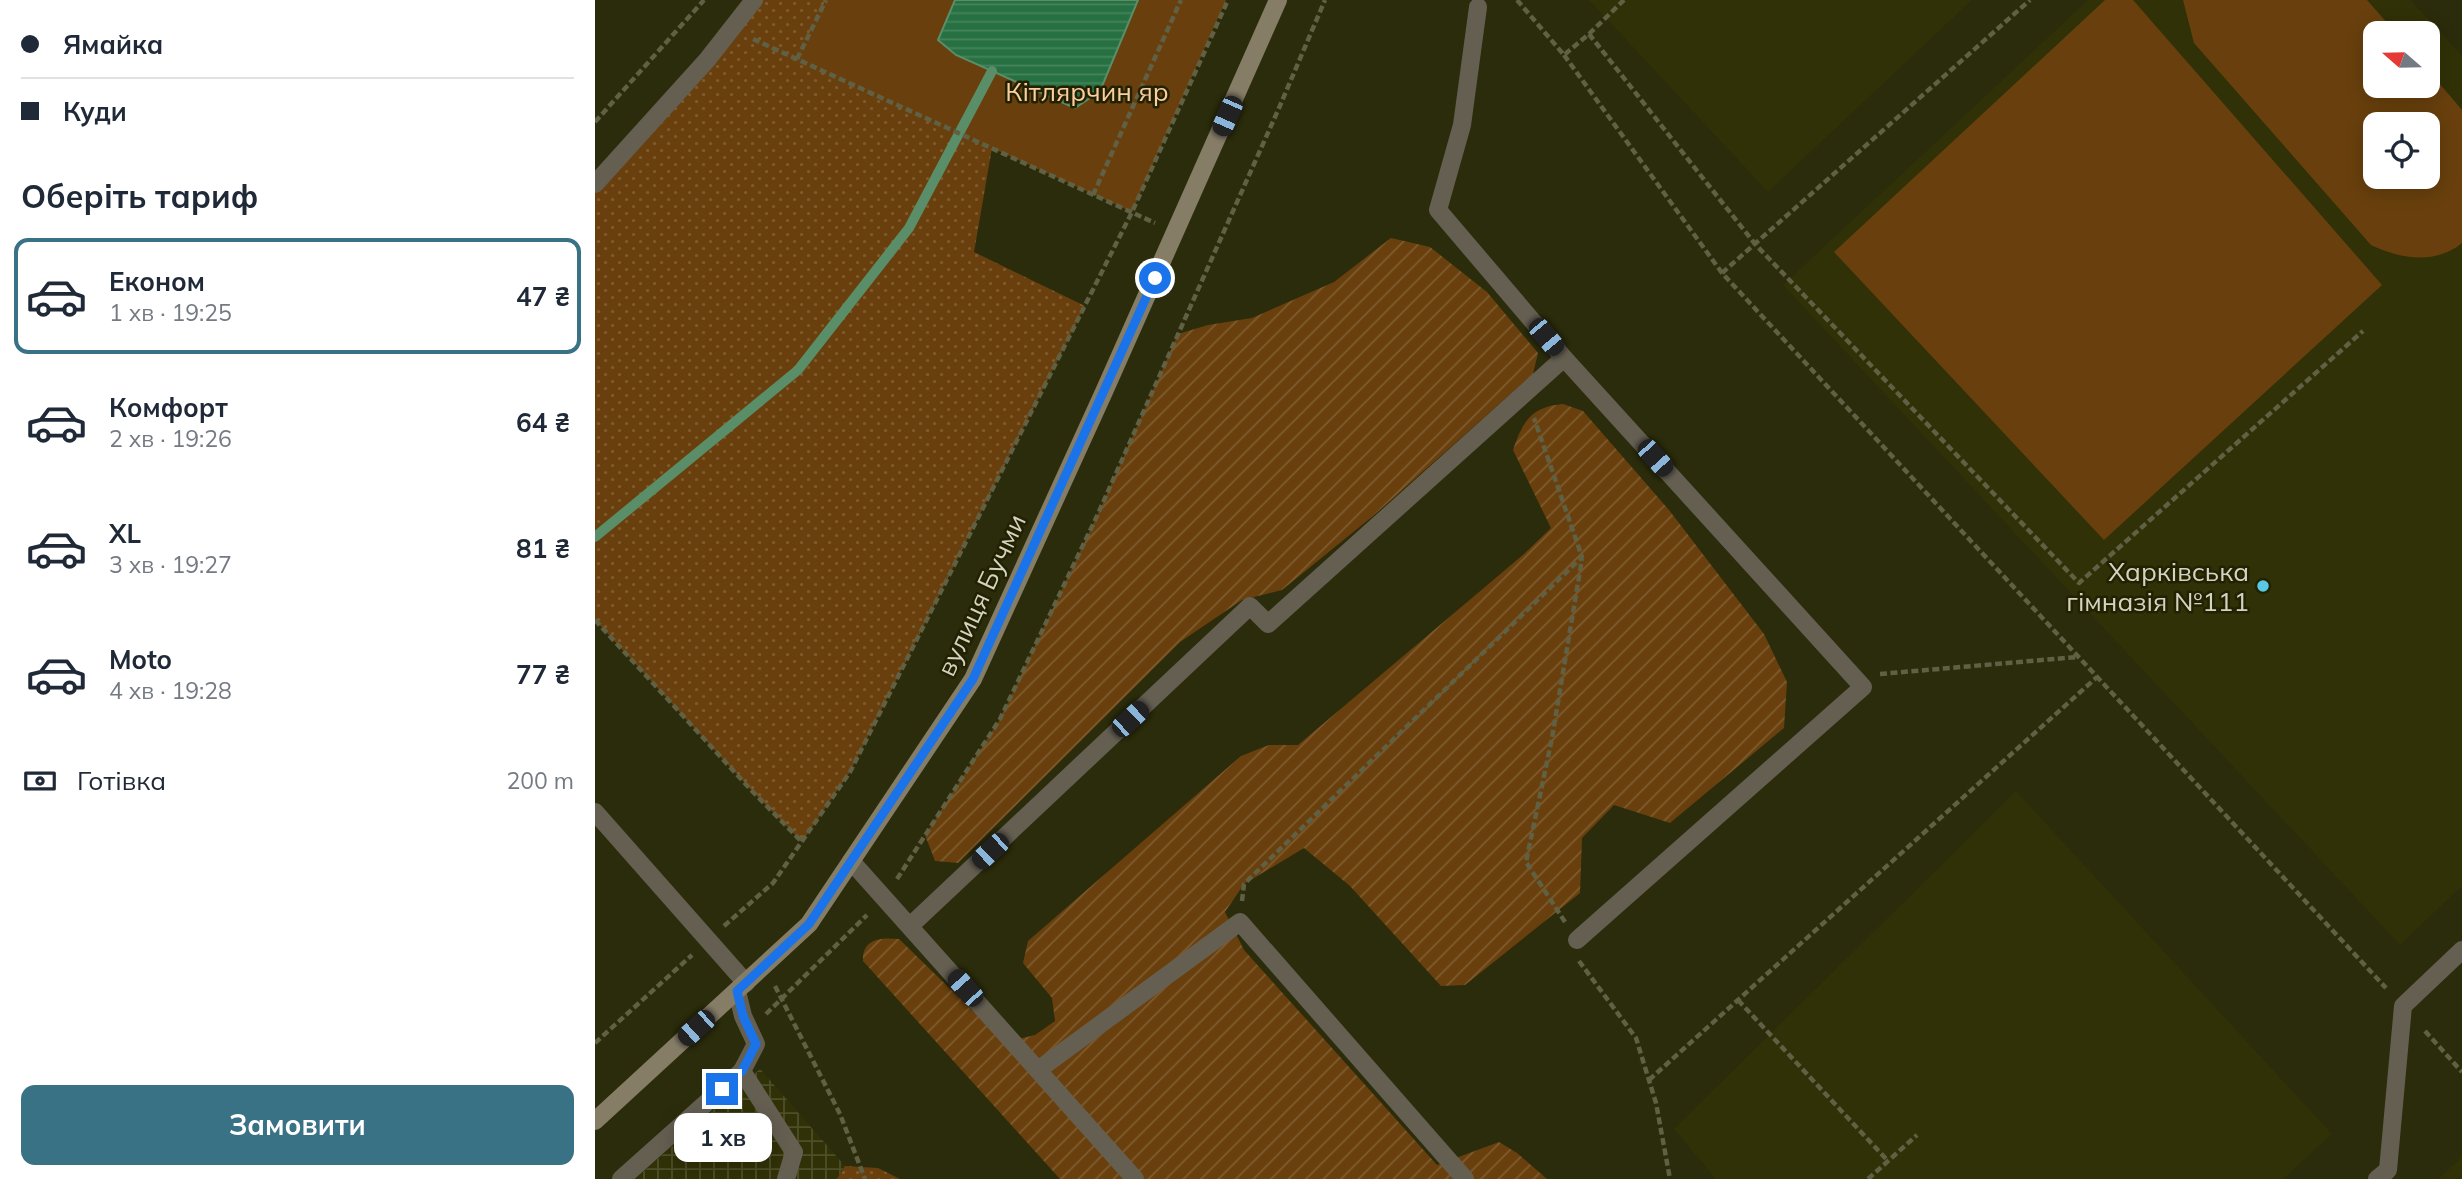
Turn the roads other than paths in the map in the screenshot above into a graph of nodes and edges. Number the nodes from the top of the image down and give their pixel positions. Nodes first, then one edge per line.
1 (754, 0) edge
2 (1278, 0) edge
3 (1478, 7) dead end
4 (595, 184) edge
5 (1564, 358) junction
6 (595, 812) edge
7 (851, 861) junction
8 (910, 926) junction
9 (1577, 940) road end
10 (2462, 950) edge
11 (741, 987) junction
12 (1038, 1070) junction
13 (742, 1071) junction
14 (595, 1121) edge
15 (621, 1179) edge
16 (786, 1179) edge
17 (1135, 1179) edge
18 (1465, 1179) edge
19 (2377, 1179) edge

1 - 4 street
2 - 7 street, вулиця Бучми
3 - 5 street
5 - 8 street
5 - 9 street
6 - 11 street
7 - 8 street
7 - 11 street, вулиця Бучми
8 - 12 street
10 - 19 street
11 - 13 street
11 - 14 street, вулиця Бучми
12 - 17 street
12 - 18 street
13 - 15 street
13 - 16 street

